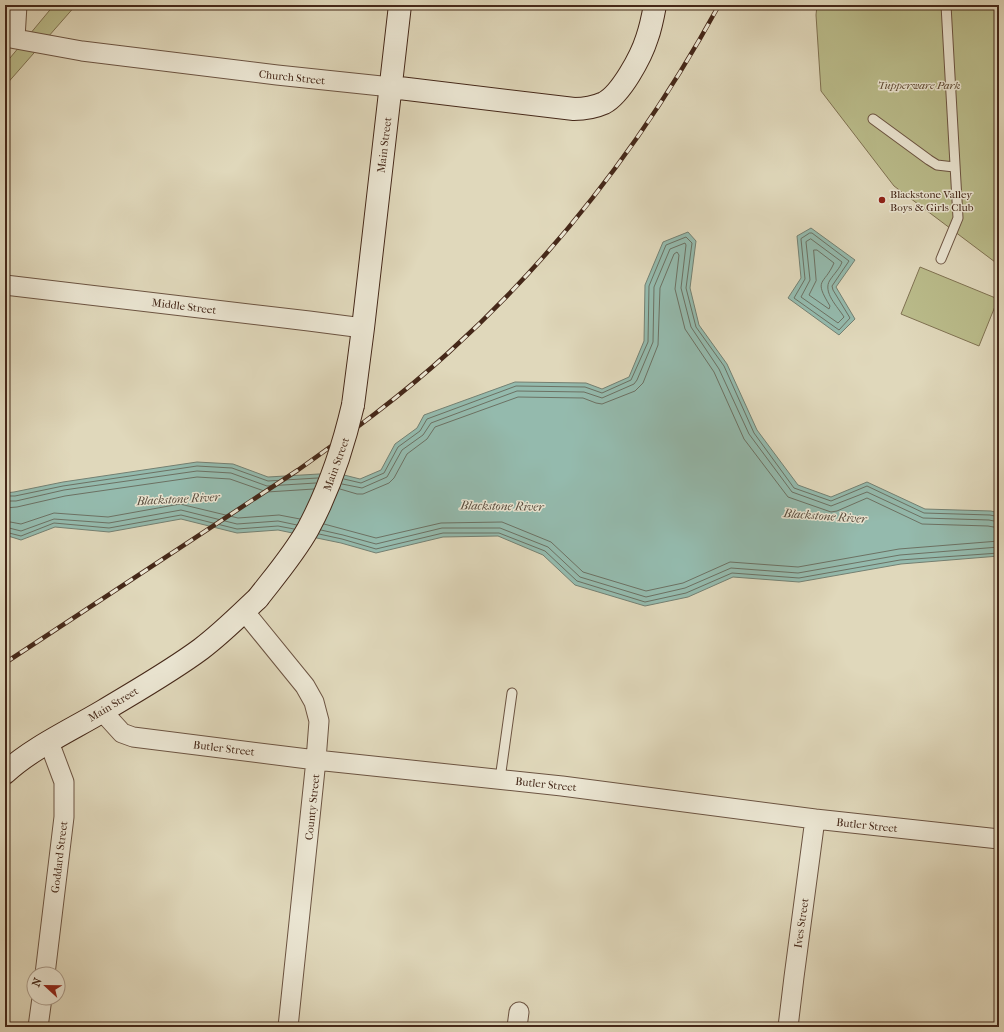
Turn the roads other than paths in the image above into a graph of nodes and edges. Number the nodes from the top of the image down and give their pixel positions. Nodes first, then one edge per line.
1 (17, 5) edge
2 (400, 5) edge
3 (655, 5) edge
4 (946, 5) edge
5 (10, 37) edge
6 (391, 87) junction
7 (873, 119) dead end
8 (954, 167) junction
9 (941, 259) dead end
10 (5, 285) edge
11 (363, 328) junction
12 (251, 605) junction
13 (512, 693) dead end
14 (102, 711) junction
15 (49, 742) junction
16 (316, 760) junction
17 (5, 773) edge
18 (500, 779) junction
19 (815, 819) junction
20 (999, 839) edge
21 (46, 966) edge
22 (41, 1006) edge
23 (38, 1027) edge
24 (288, 1027) edge
25 (788, 1027) edge

1 - 5 street
2 - 6 main road, Main Street
3 - 6 main road, Church Street
4 - 8 lane
5 - 6 street, Church Street
6 - 11 main road, Main Street
7 - 8 lane
8 - 9 lane
10 - 11 street, Middle Street
11 - 12 main road, Main Street, bridge
12 - 14 main road, Main Street
12 - 16 street, County Street
13 - 18 lane
14 - 15 main road, Main Street
14 - 16 street, Butler Street
15 - 17 main road, Main Street
15 - 21 street, Goddard Street
16 - 18 street, Butler Street
16 - 24 street, County Street
18 - 19 street, Butler Street
19 - 20 street, Butler Street
19 - 25 street, Ives Street
22 - 23 street

